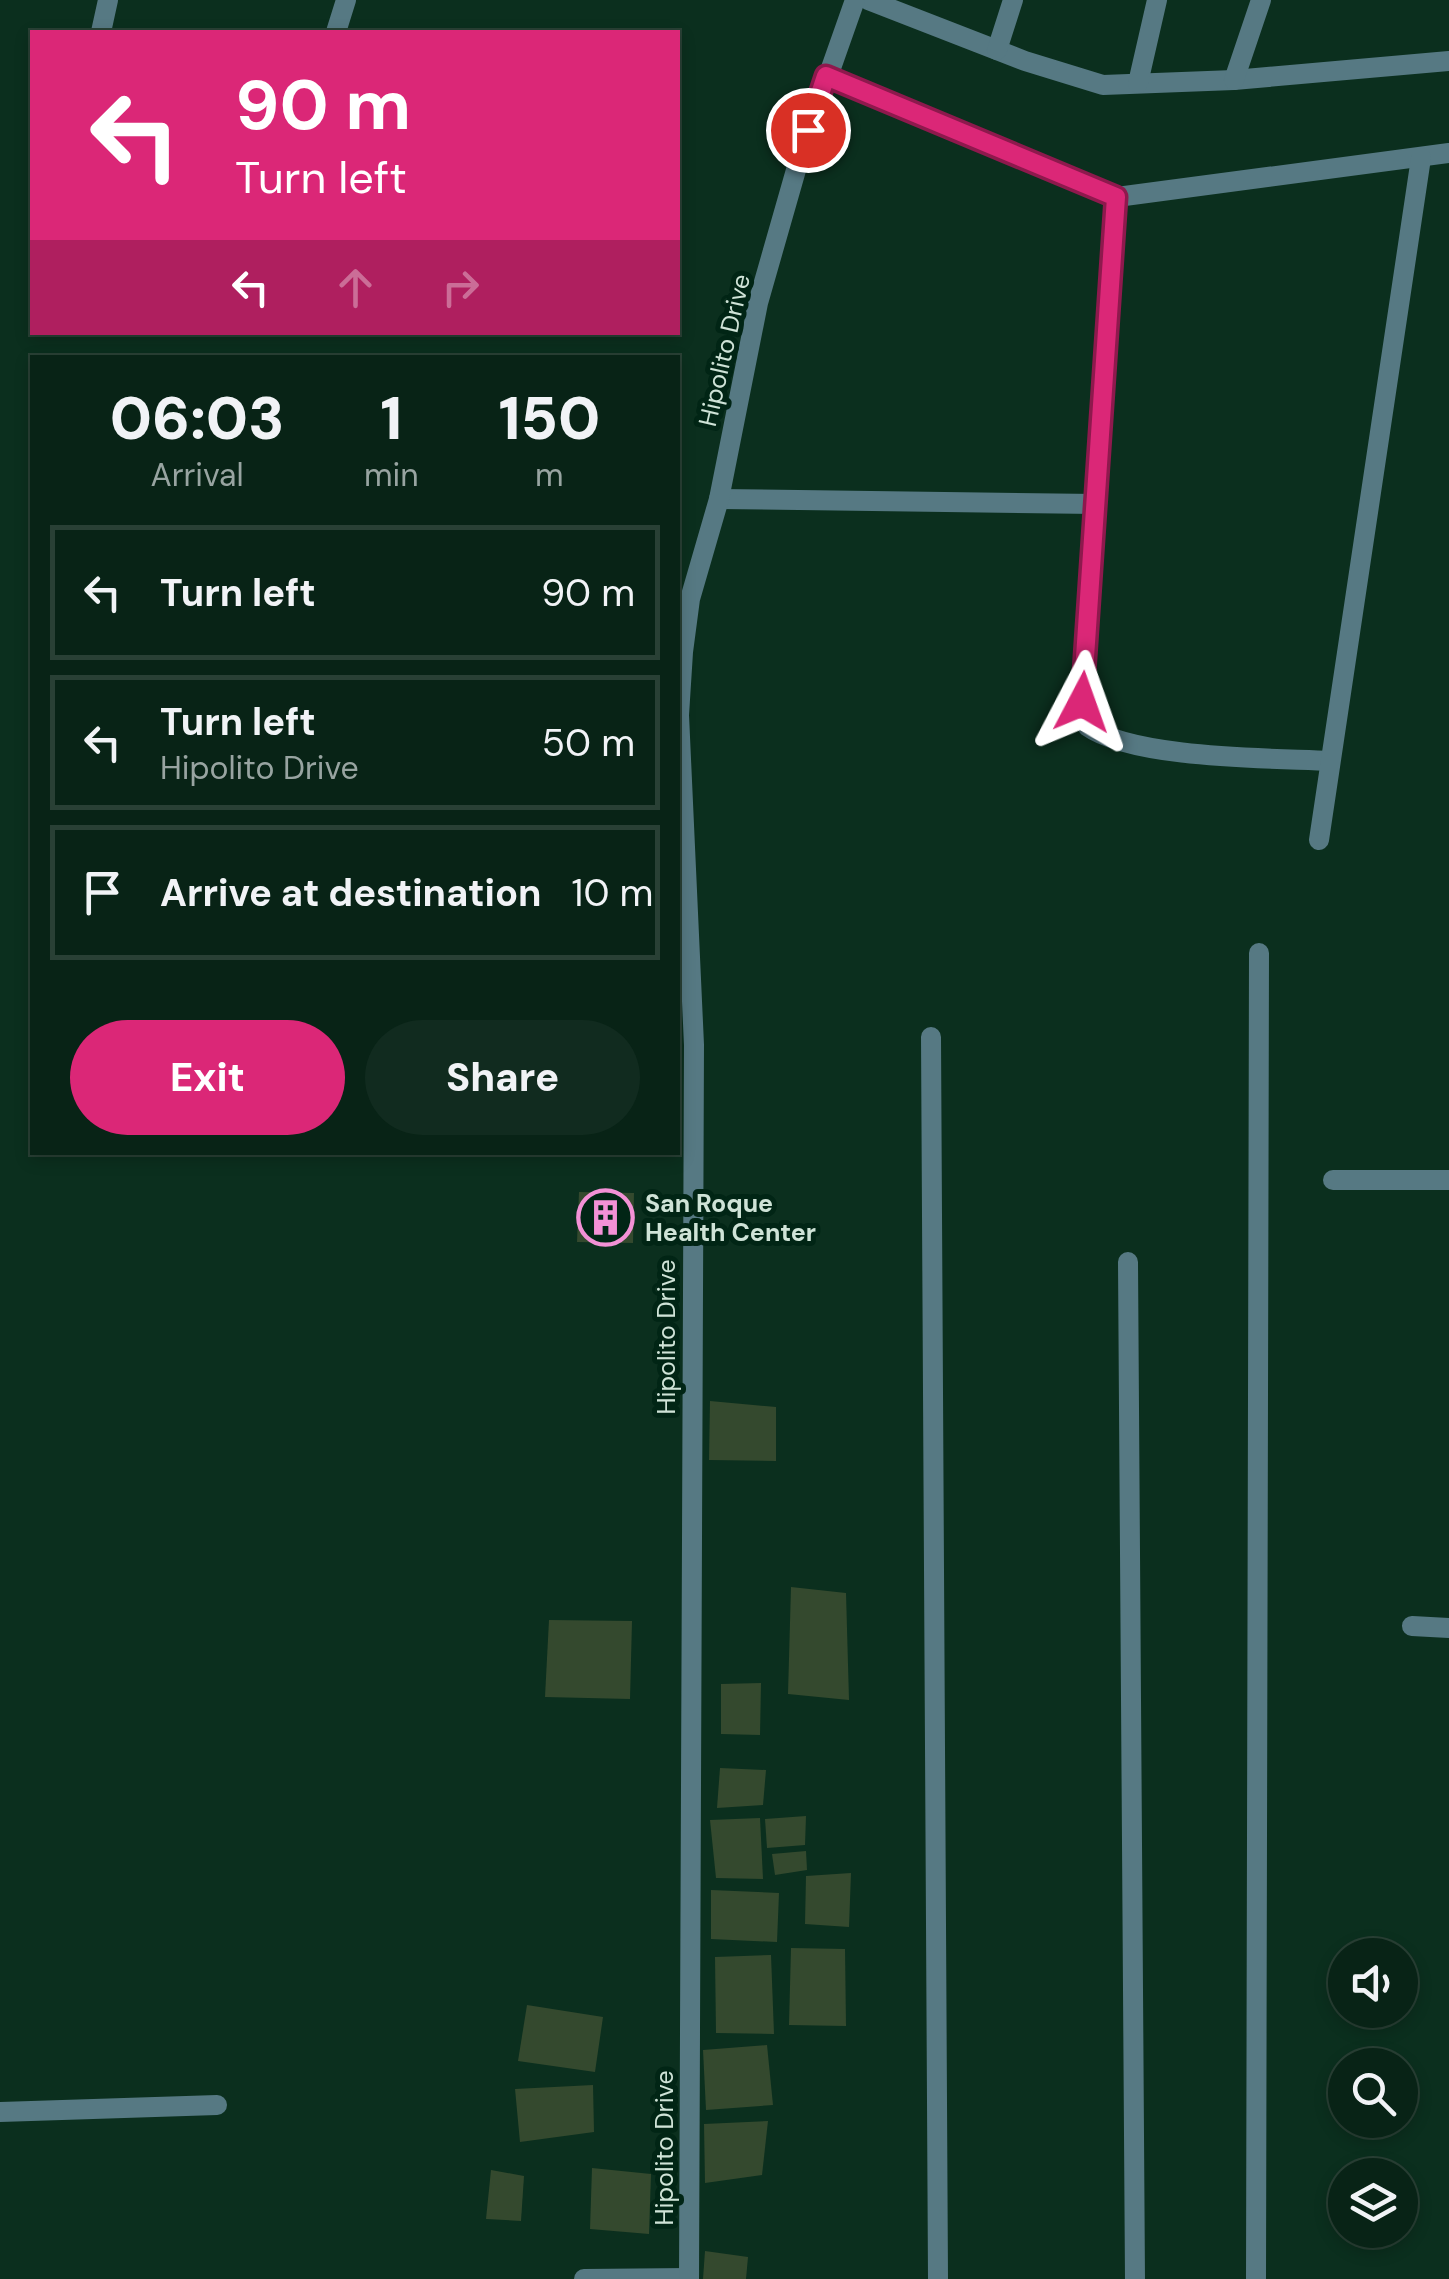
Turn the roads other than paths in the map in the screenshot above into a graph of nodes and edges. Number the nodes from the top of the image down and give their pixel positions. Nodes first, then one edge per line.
1 (108, 0) edge
2 (346, 0) edge
3 (855, 0) edge
4 (868, 0) edge
5 (1013, 0) edge
6 (1157, 0) edge
7 (1261, 0) edge
8 (102, 30) edge
9 (337, 30) edge
10 (997, 50) junction
11 (1449, 61) edge
12 (826, 76) junction
13 (1234, 80) junction
14 (1138, 83) junction
15 (1449, 153) edge
16 (1421, 158) junction
17 (1116, 197) junction
18 (719, 499) junction
19 (1096, 504) junction
20 (680, 699) edge
21 (1330, 761) junction
22 (680, 781) edge
23 (1319, 840) dead end
24 (1259, 953) dead end
25 (931, 1037) dead end
26 (1333, 1180) dead end
27 (1449, 1180) edge
28 (1128, 1262) dead end
29 (1412, 1626) dead end
30 (1449, 1628) edge
31 (218, 2105) dead end
32 (0, 2112) edge
33 (689, 2278) edge
34 (584, 2279) edge
35 (938, 2279) edge
36 (1135, 2279) edge
37 (1256, 2279) edge

1 - 8 street
2 - 9 street
3 - 12 street, Hipolito Drive
4 - 10 street
5 - 10 street
6 - 14 street
7 - 13 street
10 - 14 street
11 - 13 street
12 - 17 street
12 - 18 street, Hipolito Drive
13 - 14 street
15 - 16 street
16 - 17 street
16 - 21 street
17 - 19 street
18 - 19 street
18 - 20 street, Hipolito Drive
19 - 21 street
21 - 23 street
22 - 33 street, Hipolito Drive
24 - 37 street
25 - 35 street
26 - 27 street
28 - 36 street
29 - 30 street
31 - 32 street
33 - 34 street

